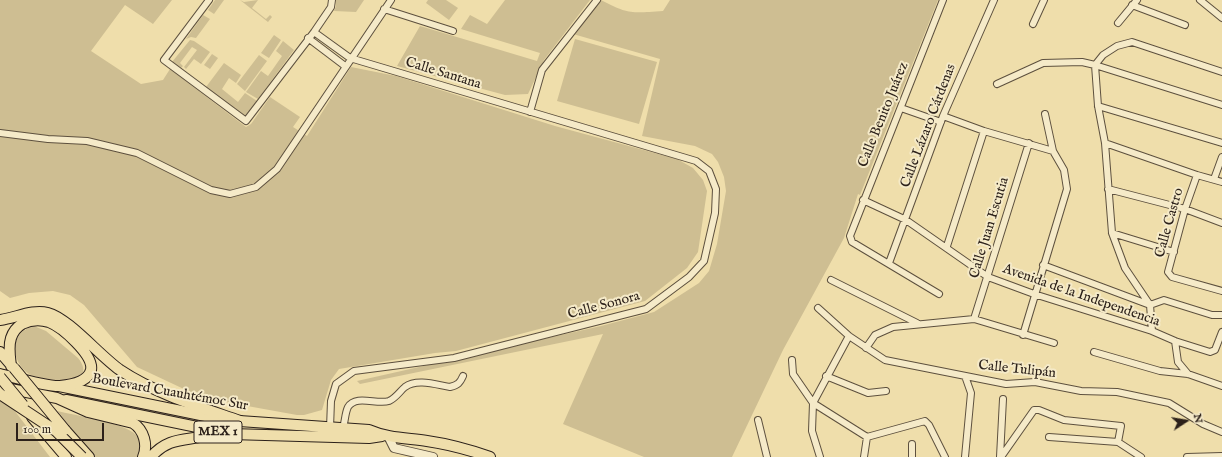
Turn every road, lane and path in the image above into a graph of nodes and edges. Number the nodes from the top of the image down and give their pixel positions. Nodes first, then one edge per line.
1 (209, 0) edge
2 (332, 0) edge
3 (391, 0) edge
4 (597, 0) edge
5 (943, 0) edge
6 (994, 0) edge
7 (1044, 0) edge
8 (1137, 0) edge
9 (1200, 0) edge
10 (1132, 5) junction
11 (384, 10) junction
12 (1222, 18) edge
13 (1118, 23) dead end
14 (1033, 24) dead end
15 (1185, 25) dead end
16 (453, 31) dead end
17 (314, 32) junction
18 (308, 38) junction
19 (350, 58) junction
20 (1095, 65) junction
21 (345, 66) junction
22 (1222, 72) edge
23 (997, 84) dead end
24 (1222, 105) edge
25 (1098, 106) junction
26 (901, 108) junction
27 (530, 112) junction
28 (1045, 114) dead end
29 (942, 119) junction
30 (984, 130) junction
31 (0, 133) edge
32 (1029, 143) junction
33 (1222, 143) edge
34 (1105, 144) junction
35 (1053, 151) junction
36 (1222, 157) edge
37 (1197, 175) junction
38 (1214, 179) junction
39 (1222, 182) edge
40 (1108, 188) junction
41 (863, 200) junction
42 (1185, 209) junction
43 (906, 220) junction
44 (1222, 223) edge
45 (1112, 233) junction
46 (947, 246) junction
47 (1174, 252) junction
48 (889, 263) junction
49 (1043, 265) junction
50 (988, 277) junction
51 (831, 280) dead end
52 (1222, 291) edge
53 (939, 294) dead end
54 (1034, 294) junction
55 (1150, 305) junction
56 (818, 308) dead end
57 (1222, 315) edge
58 (974, 319) junction
59 (0, 320) edge
60 (917, 324) junction
61 (1152, 331) junction
62 (1222, 332) edge
63 (1023, 335) junction
64 (849, 336) junction
65 (1175, 341) junction
66 (1054, 343) dead end
67 (866, 348) junction
68 (0, 352) edge
69 (1094, 352) dead end
70 (792, 360) dead end
71 (13, 367) junction
72 (0, 374) edge
73 (1188, 374) junction
74 (462, 376) dead end
75 (826, 376) junction
76 (965, 376) junction
77 (0, 377) edge
78 (59, 386) junction
79 (1222, 386) edge
80 (0, 387) edge
81 (886, 391) dead end
82 (0, 394) edge
83 (57, 398) junction
84 (1003, 399) dead end
85 (0, 402) edge
86 (813, 403) junction
87 (758, 420) dead end
88 (240, 422) junction
89 (38, 425) junction
90 (330, 428) junction
91 (343, 428) junction
92 (216, 432) junction
93 (1222, 432) edge
94 (385, 436) junction
95 (867, 437) junction
96 (1049, 437) dead end
97 (1118, 442) junction
98 (912, 444) dead end
99 (1222, 456) edge
100 (56, 457) edge
101 (66, 457) edge
102 (74, 457) edge
103 (82, 457) edge
104 (90, 457) edge
105 (143, 457) edge
106 (151, 457) edge
107 (433, 457) edge
108 (490, 457) edge
109 (767, 457) edge
110 (820, 457) edge
111 (864, 457) edge
112 (912, 457) edge
113 (945, 457) edge
114 (965, 457) edge
115 (1001, 457) edge
116 (1141, 457) edge
117 (1187, 457) edge

1 - 18 street
2 - 17 street
3 - 11 street
4 - 27 street
5 - 26 street, Calle Benito Juárez
6 - 29 street, Calle Lázaro Cárdenas
7 - 14 street
8 - 10 street
9 - 12 street
10 - 13 street
10 - 15 street
11 - 16 street
11 - 19 street
17 - 18 street
17 - 19 street, Calle Santana
18 - 21 street
19 - 21 street
19 - 27 street, Calle Santana
20 - 22 street
20 - 23 street
20 - 24 street
20 - 25 street
21 - 31 street
25 - 33 street
25 - 34 street
26 - 29 street
26 - 41 street, Calle Benito Juárez
27 - 90 street, Calle Sonora
28 - 35 street
29 - 30 street
29 - 43 street, Calle Lázaro Cárdenas
30 - 32 street
30 - 46 street
32 - 35 street
32 - 50 street, Calle Juan Escutia
34 - 37 street
34 - 40 street
35 - 49 street
36 - 38 street
37 - 38 street
37 - 42 street, Calle Castro
38 - 39 street
40 - 42 street
40 - 45 street
41 - 43 street, Avenida de la Independencia
41 - 48 street, Calle Benito Juárez
42 - 44 street
42 - 47 street, Calle Castro
43 - 46 street, Avenida de la Independencia
43 - 48 street, Calle Lázaro Cárdenas
45 - 47 street
45 - 55 street
46 - 50 street, Avenida de la Independencia
47 - 52 street, Calle Castro
48 - 53 street
49 - 54 street
49 - 55 street
50 - 54 street, Avenida de la Independencia
50 - 58 street, Calle Juan Escutia
51 - 60 street
54 - 61 street, Avenida de la Independencia
54 - 63 street
55 - 57 street
55 - 61 street
56 - 64 street, Calle Tulipán
58 - 60 street
58 - 63 street
59 - 88 main road
60 - 67 street
61 - 65 street, Avenida de la Independencia
62 - 65 street, Avenida de la Independencia
63 - 66 street
64 - 67 street, Calle Tulipán
64 - 75 street
65 - 73 street
67 - 76 street, Calle Tulipán
68 - 71 main road
69 - 73 street
70 - 86 street
71 - 78 main road
71 - 104 main road, bridge
72 - 78 main road, Boulevard Cuauhtémoc Sur / MEX 1
73 - 79 street
74 - 91 street
75 - 81 street
75 - 86 street
76 - 93 street, Calle Tulipán
76 - 114 street
77 - 89 main road, bridge
78 - 88 main road, Boulevard Cuauhtémoc Sur / MEX 1
80 - 83 main road, Boulevard Cuauhtémoc Sur / MEX 1
82 - 103 main road, bridge
83 - 92 main road, Boulevard Cuauhtémoc Sur / MEX 1
83 - 105 main road
84 - 115 street
85 - 102 main road
86 - 95 street
86 - 110 street
87 - 109 street
88 - 90 main road, Boulevard Cuauhtémoc Sur / MEX 1
89 - 100 main road
89 - 101 main road
90 - 91 main road, Boulevard Cuauhtémoc Sur / MEX 1
91 - 94 main road, Boulevard Cuauhtémoc Sur / MEX 1
92 - 94 main road, Boulevard Cuauhtémoc Sur / MEX 1
92 - 106 main road
94 - 107 street
94 - 108 main road, Boulevard Cuauhtémoc Sur / MEX 1
95 - 111 street
95 - 113 street
96 - 97 street
97 - 115 street
97 - 116 street
98 - 112 street
99 - 117 street

